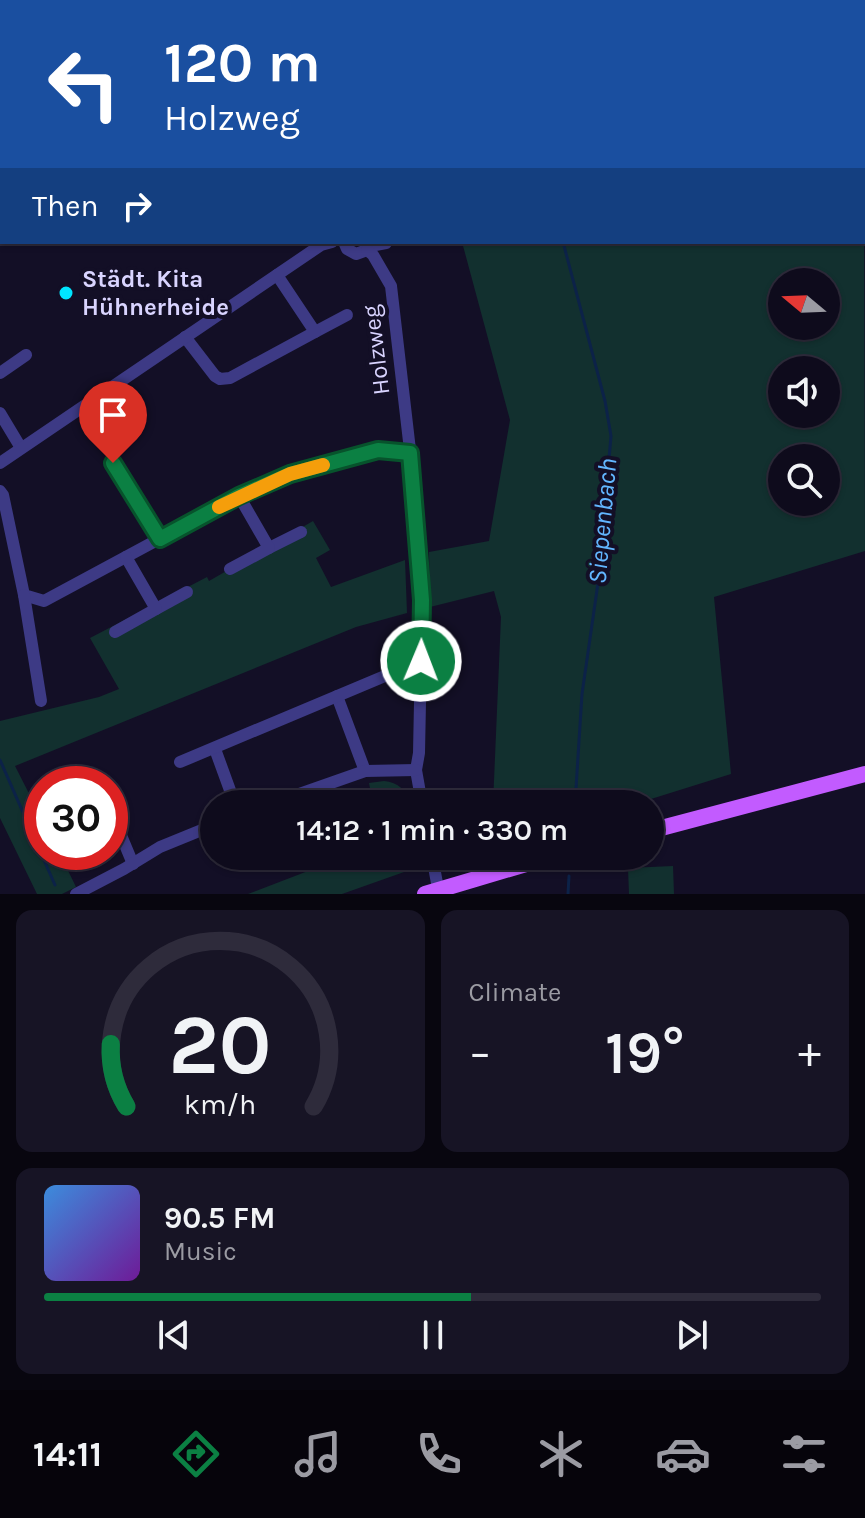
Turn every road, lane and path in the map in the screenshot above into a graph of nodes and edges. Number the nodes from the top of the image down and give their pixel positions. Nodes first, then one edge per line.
1 (325, 244) edge
2 (345, 244) edge
3 (369, 246) edge
4 (277, 275) junction
5 (347, 315) dead end
6 (315, 332) junction
7 (185, 337) junction
8 (26, 355) dead end
9 (0, 373) edge
10 (0, 413) edge
11 (21, 448) junction
12 (410, 453) junction
13 (0, 463) edge
14 (113, 463) dead end
15 (0, 491) edge
16 (239, 496) junction
17 (301, 532) dead end
18 (160, 539) junction
19 (269, 548) junction
20 (126, 557) junction
21 (230, 569) dead end
22 (187, 592) dead end
23 (24, 595) junction
24 (156, 609) junction
25 (115, 632) dead end
26 (392, 673) dead end
27 (337, 696) junction
28 (41, 701) dead end
29 (215, 749) junction
30 (180, 762) dead end
31 (416, 770) junction
32 (365, 771) junction
33 (865, 774) edge
34 (230, 790) edge
35 (311, 790) edge
36 (420, 790) edge
37 (664, 827) edge
38 (200, 831) edge
39 (128, 852) edge
40 (133, 864) junction
41 (433, 870) edge
42 (507, 870) edge
43 (434, 892) edge
44 (76, 894) edge

1 - 4 street
2 - 3 street
3 - 12 street, Holzweg
4 - 6 street
4 - 7 street
5 - 6 street
6 - 7 street
7 - 11 street
8 - 9 street
10 - 11 street
11 - 13 street
12 - 16 street
12 - 31 street, Holzweg
14 - 18 street
15 - 23 street
16 - 18 street
16 - 19 street
17 - 19 street
18 - 20 street
19 - 21 street
20 - 23 street
20 - 24 street
22 - 24 street
23 - 28 street
24 - 25 street
26 - 27 street
27 - 29 street
27 - 32 street
29 - 30 street
29 - 34 street
31 - 32 street
31 - 36 street, Holzweg
32 - 35 street
33 - 37 main road
38 - 40 street
39 - 40 street
40 - 44 street
41 - 43 street
42 - 43 main road

